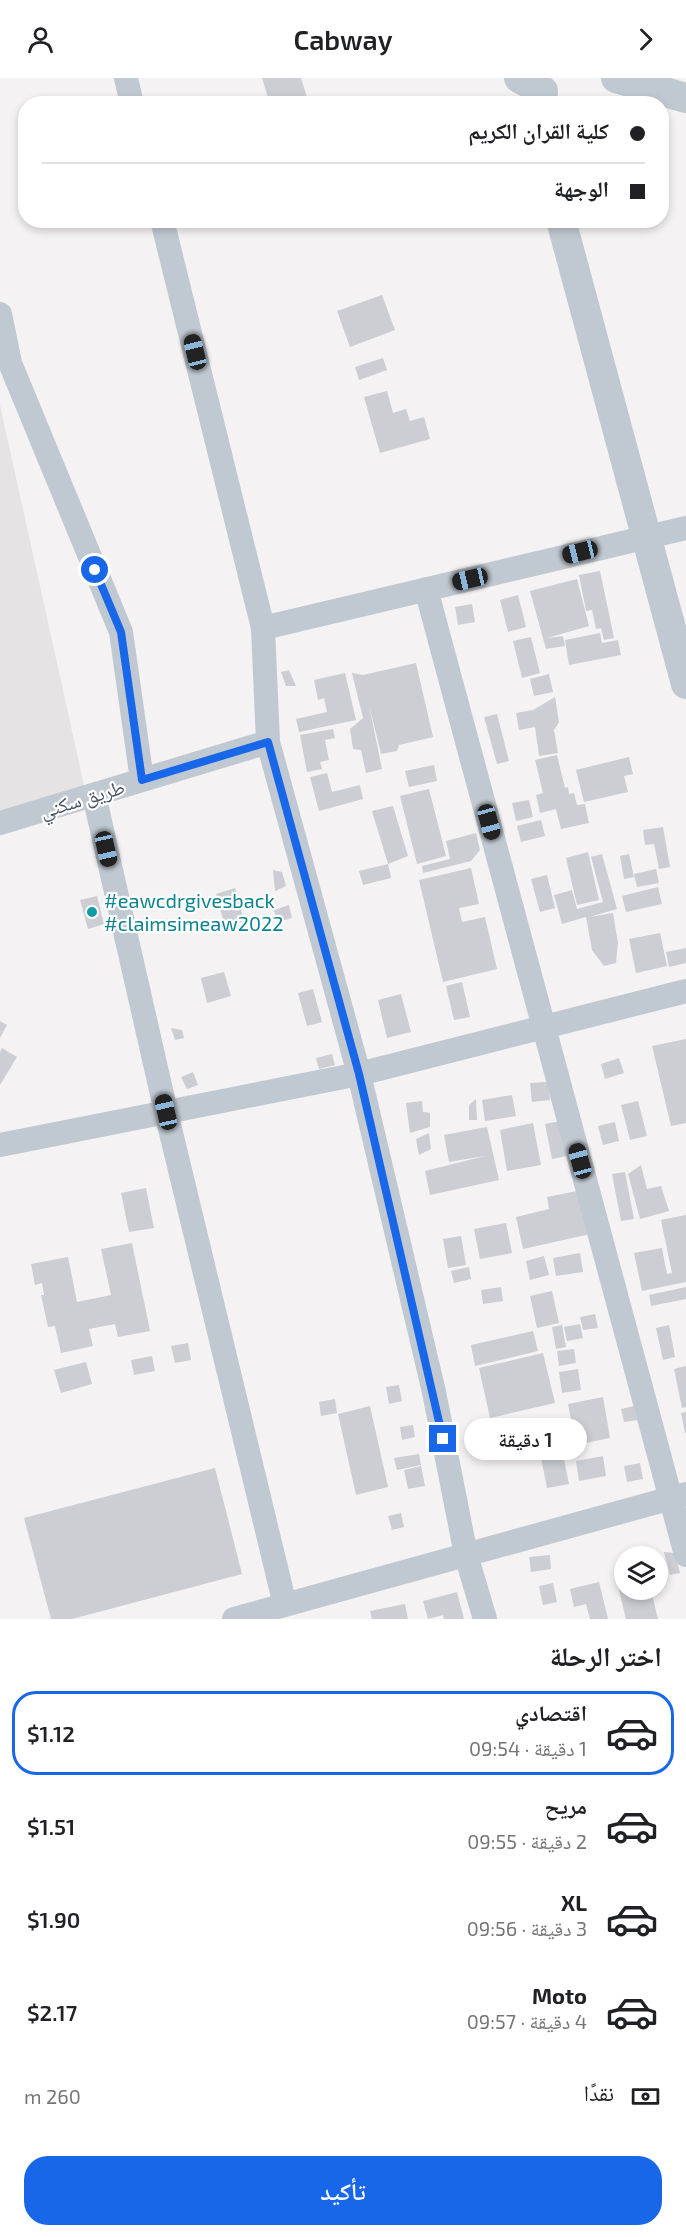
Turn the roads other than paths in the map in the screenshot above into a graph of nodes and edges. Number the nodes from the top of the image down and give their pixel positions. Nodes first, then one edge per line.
1 (126, 78) edge
2 (616, 78) edge
3 (130, 96) edge
4 (686, 98) edge
5 (164, 228) edge
6 (563, 228) edge
7 (0, 314) edge
8 (686, 528) edge
9 (646, 536) junction
10 (426, 589) junction
11 (263, 628) junction
12 (686, 684) edge
13 (268, 742) junction
14 (142, 780) junction
15 (94, 795) junction
16 (0, 823) edge
17 (686, 991) edge
18 (543, 1026) junction
19 (359, 1074) junction
20 (166, 1112) junction
21 (0, 1145) edge
22 (678, 1496) edge
23 (466, 1555) junction
24 (686, 1555) edge
25 (285, 1605) junction
26 (234, 1619) edge
27 (485, 1619) edge

1 - 3 street
2 - 4 street
5 - 11 street
6 - 9 street
7 - 14 street
8 - 9 street
9 - 10 street
9 - 12 street
10 - 11 street
10 - 18 street
11 - 13 street
13 - 14 street, طريق سكني
13 - 19 street
14 - 15 street, طريق سكني
15 - 16 street, طريق سكني
15 - 20 street
17 - 18 street
18 - 19 street
18 - 22 street
19 - 20 street
19 - 23 street
20 - 21 street
20 - 25 street
22 - 23 street
22 - 24 street
23 - 25 street
23 - 27 street
25 - 26 street

